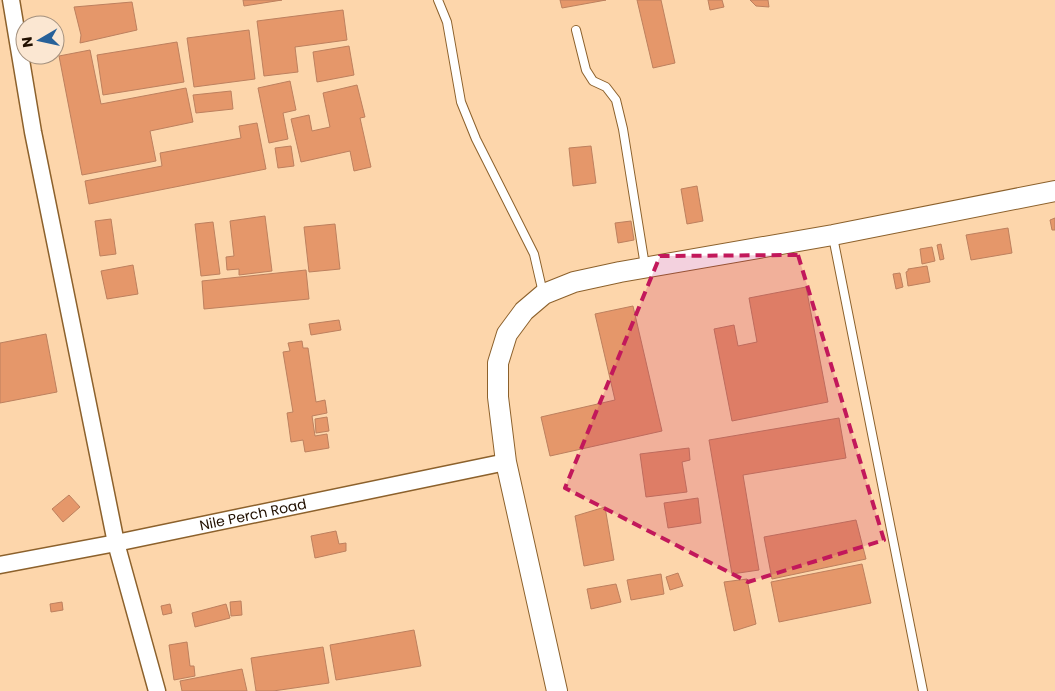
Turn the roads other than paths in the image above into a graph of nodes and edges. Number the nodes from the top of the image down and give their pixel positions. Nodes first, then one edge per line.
1 (11, 0) edge
2 (438, 0) edge
3 (576, 30) dead end
4 (1055, 191) edge
5 (833, 235) junction
6 (646, 268) junction
7 (544, 294) junction
8 (506, 462) junction
9 (116, 543) junction
10 (0, 565) edge
11 (157, 691) edge
12 (557, 691) edge
13 (923, 691) edge

1 - 9 street
2 - 7 lane
3 - 6 lane
4 - 5 street
5 - 6 street
5 - 13 lane
6 - 7 street
7 - 8 street
8 - 9 street, Nile Perch Road
8 - 12 street
9 - 10 street, Nile Perch Road
9 - 11 street

